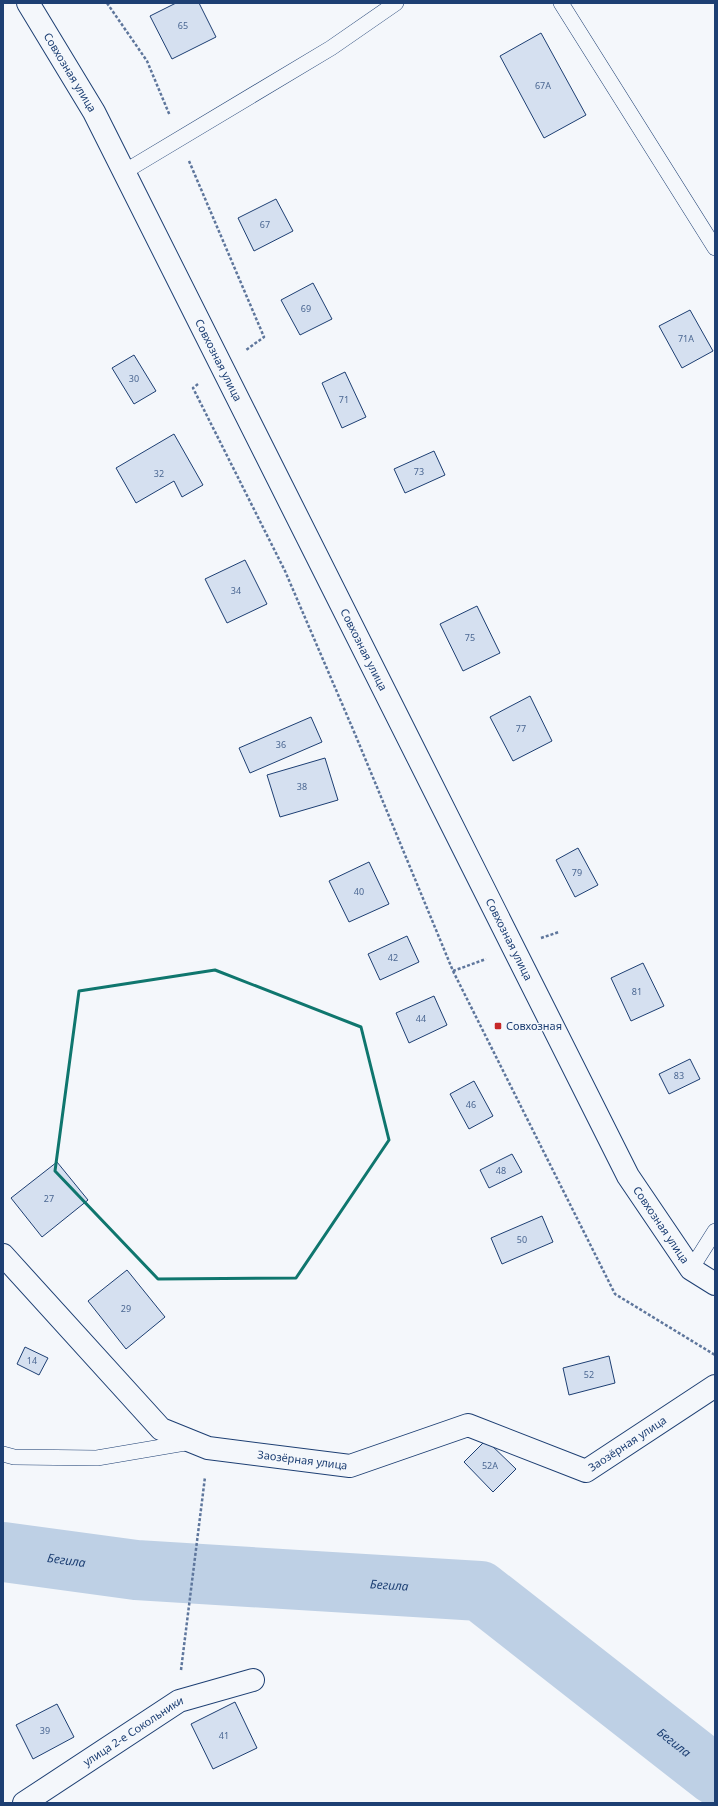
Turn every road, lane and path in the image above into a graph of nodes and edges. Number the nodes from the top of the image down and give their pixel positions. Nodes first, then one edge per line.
1 (28, 3) edge
2 (396, 3) edge
3 (561, 3) edge
4 (124, 172) junction
5 (715, 248) edge
6 (715, 1231) edge
7 (3, 1255) edge
8 (691, 1269) junction
9 (715, 1284) edge
10 (715, 1386) edge
11 (192, 1442) junction
12 (3, 1454) edge
13 (206, 1469) dead end
14 (184, 1647) dead end
15 (253, 1680) dead end
16 (24, 1803) edge

1 - 4 street, Совхозная улица
2 - 4 lane
3 - 5 lane
4 - 8 street, Совхозная улица
6 - 8 lane
7 - 11 street, Заозёрная улица
8 - 9 street, Совхозная улица
10 - 11 street, Заозёрная улица
11 - 12 lane
13 - 14 path
15 - 16 street, улица 2-е Сокольники

